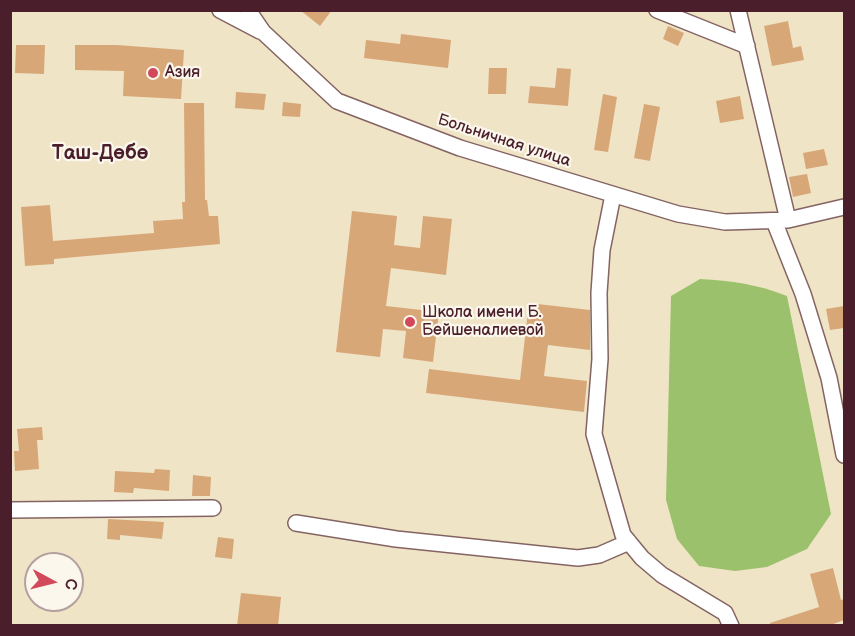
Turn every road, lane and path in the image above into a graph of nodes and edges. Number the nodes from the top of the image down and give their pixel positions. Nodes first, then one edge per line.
1 (220, 10) edge
2 (248, 10) edge
3 (657, 10) edge
4 (738, 10) edge
5 (263, 32) junction
6 (747, 46) junction
7 (613, 195) junction
8 (844, 207) edge
9 (781, 220) junction
10 (844, 455) edge
11 (213, 508) dead end
12 (10, 510) edge
13 (296, 523) dead end
14 (629, 542) junction
15 (731, 626) edge

1 - 5 street
2 - 5 street, Больничная улица
3 - 6 street
4 - 6 street
5 - 7 street, Больничная улица
6 - 9 street
7 - 9 street, Больничная улица
7 - 14 street
8 - 9 street, Больничная улица
9 - 10 street
11 - 12 street
13 - 14 street
14 - 15 street

